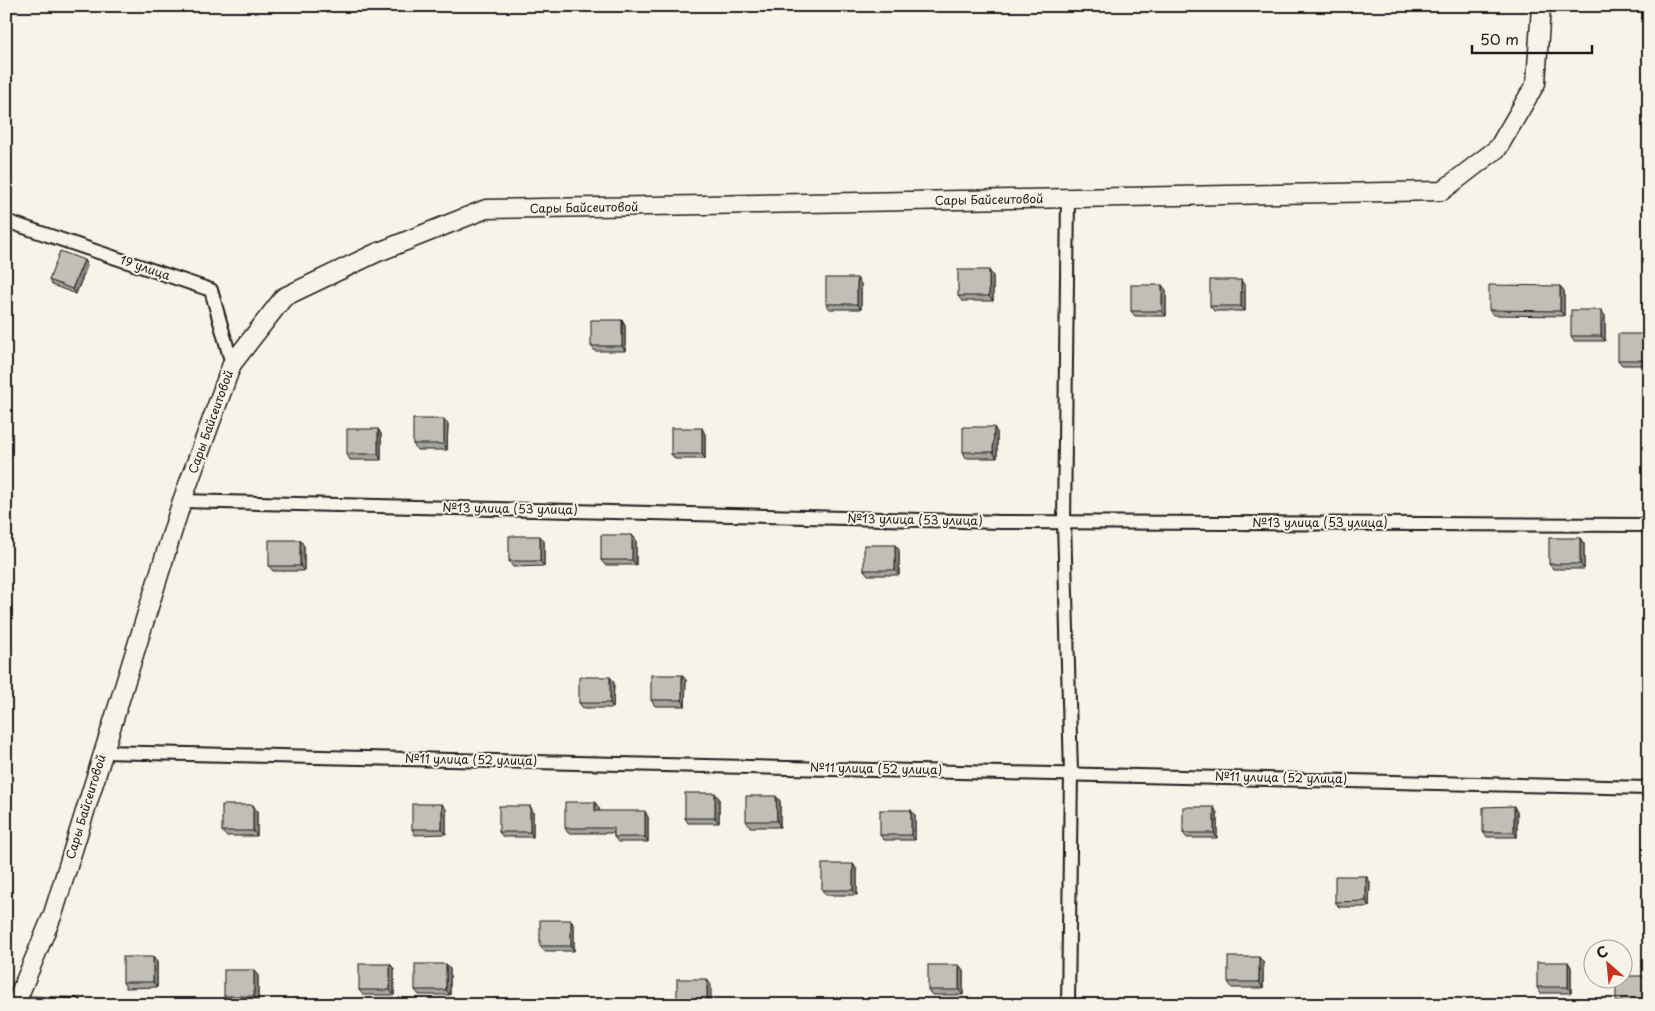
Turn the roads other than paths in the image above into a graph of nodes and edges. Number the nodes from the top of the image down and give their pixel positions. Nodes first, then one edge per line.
1 (1541, 6) edge
2 (1068, 198) junction
3 (6, 221) edge
4 (232, 364) junction
5 (182, 501) junction
6 (1064, 522) junction
7 (1649, 525) edge
8 (103, 752) junction
9 (1071, 773) junction
10 (1649, 788) edge
11 (12, 1003) edge
12 (75, 1005) edge
13 (1068, 1005) edge

1 - 2 street, Сары Байсеитовой
2 - 4 street, Сары Байсеитовой
2 - 6 street
3 - 4 street, 19 улица
4 - 5 street, Сары Байсеитовой
5 - 6 street, №13 улица (53 улица)
5 - 8 street, Сары Байсеитовой
6 - 7 street, №13 улица (53 улица)
6 - 9 street
8 - 9 street, №11 улица (52 улица)
8 - 11 street, Сары Байсеитовой
9 - 10 street, №11 улица (52 улица)
9 - 13 street
11 - 12 street

